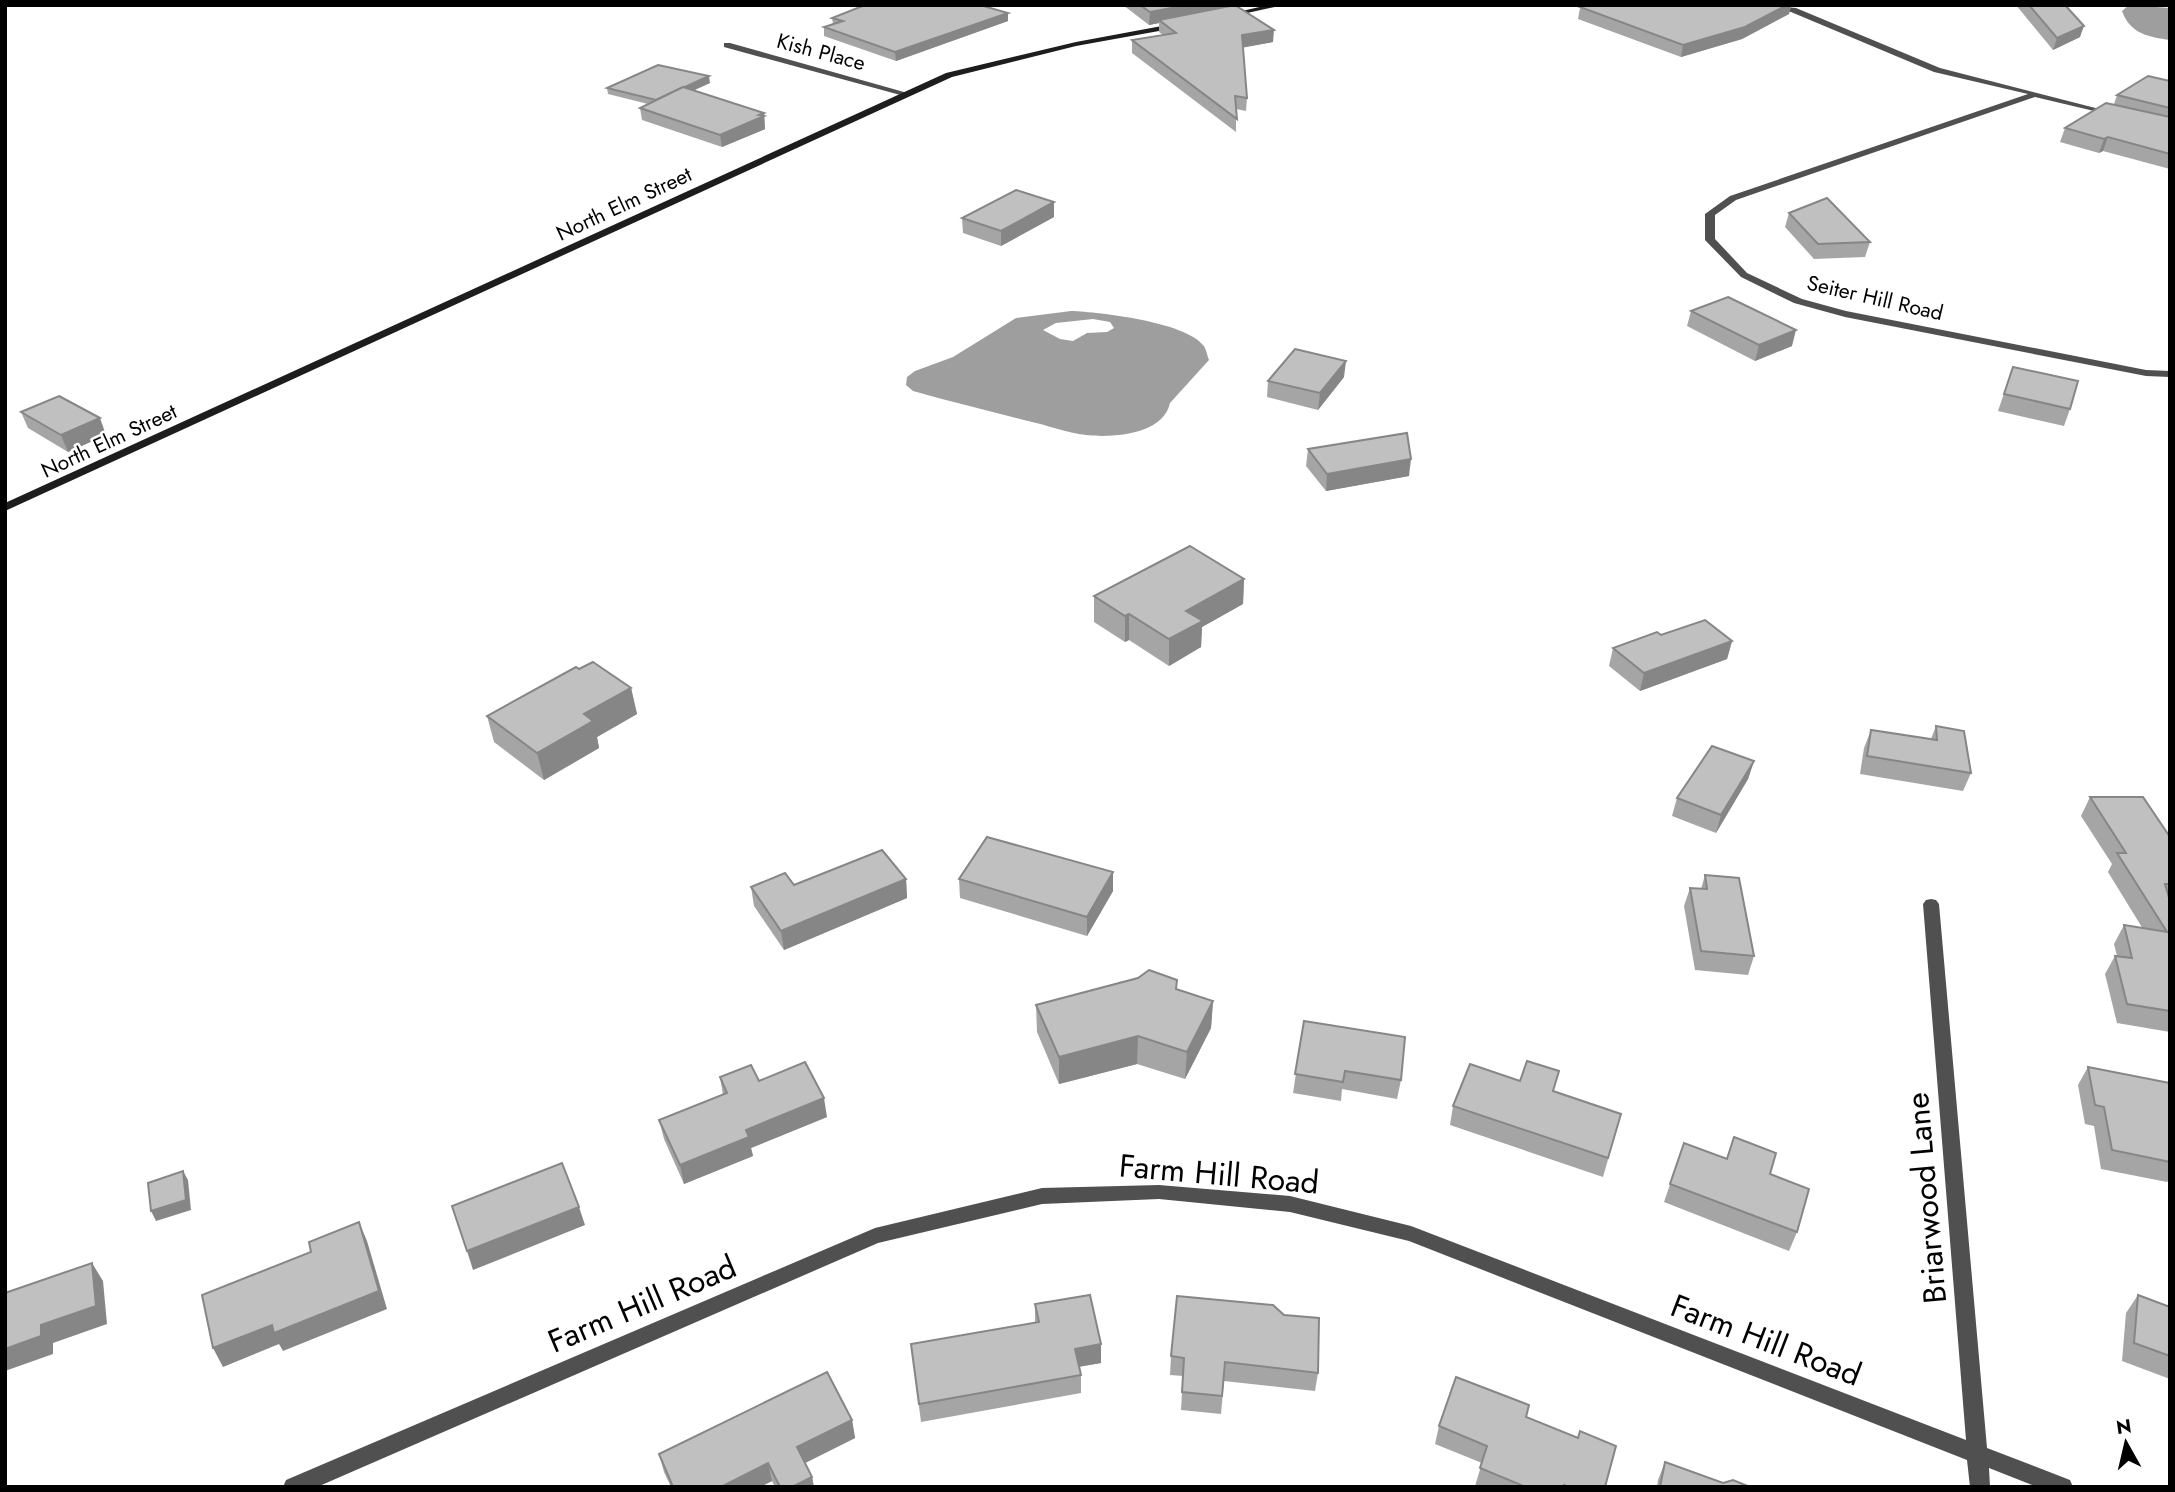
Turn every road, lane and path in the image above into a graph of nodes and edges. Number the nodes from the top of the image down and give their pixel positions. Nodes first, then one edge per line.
1 (1281, 5) edge
2 (1770, 5) edge
3 (1213, 18) edge
4 (1187, 23) edge
5 (727, 45) dead end
6 (907, 94) junction
7 (2035, 94) junction
8 (2116, 115) edge
9 (2170, 374) edge
10 (5, 508) edge
11 (1931, 904) dead end
12 (1976, 1453) junction
13 (293, 1487) edge
14 (1980, 1487) edge
15 (2063, 1487) edge

1 - 3 main road
2 - 7 street
4 - 6 main road, North Elm Street
5 - 6 street, Kish Place
6 - 10 main road, North Elm Street
7 - 8 street
7 - 9 street, Seiter Hill Road
11 - 12 street, Briarwood Lane
12 - 13 street, Farm Hill Road
12 - 14 street, Briarwood Lane
12 - 15 street, Farm Hill Road

